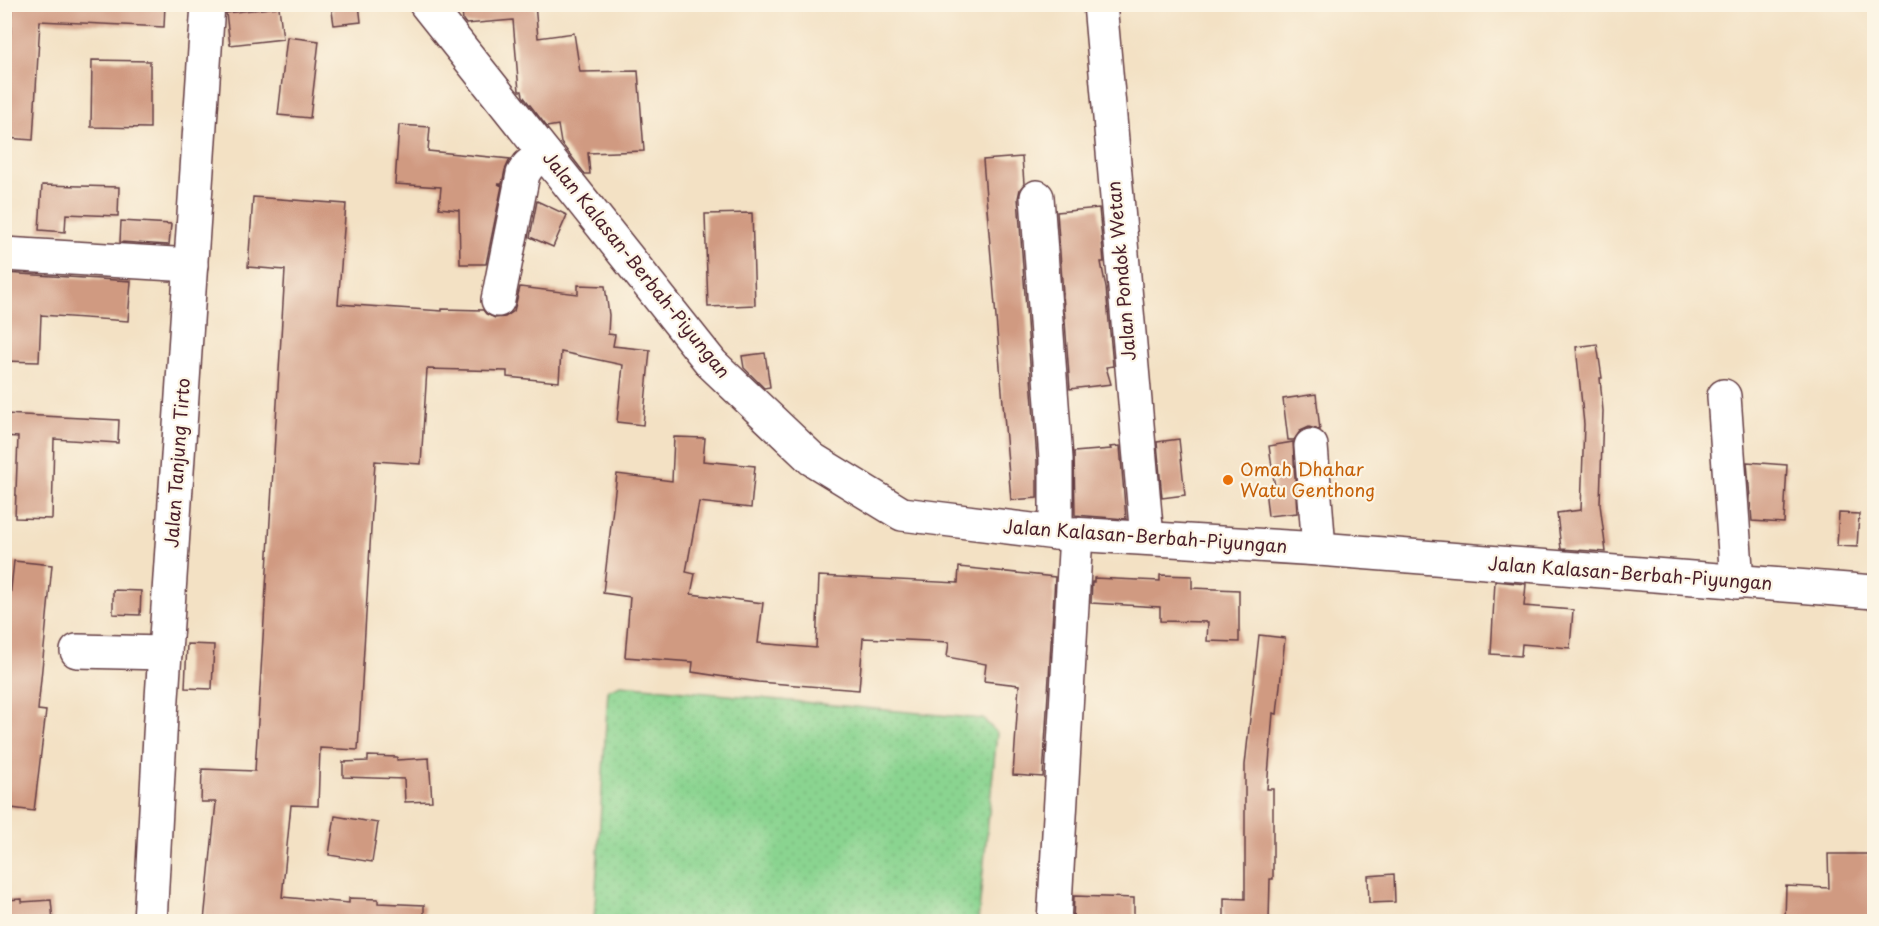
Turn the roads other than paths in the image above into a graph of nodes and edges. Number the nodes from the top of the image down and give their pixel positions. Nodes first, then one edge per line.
1 (208, 4) edge
2 (426, 4) edge
3 (1100, 4) edge
4 (544, 153) junction
5 (1037, 197) dead end
6 (4, 254) edge
7 (191, 265) junction
8 (498, 300) dead end
9 (1724, 396) dead end
10 (1311, 446) dead end
11 (1066, 534) junction
12 (1146, 538) junction
13 (1319, 549) junction
14 (1737, 582) junction
15 (1875, 592) edge
16 (77, 651) dead end
17 (165, 653) junction
18 (150, 921) edge
19 (1054, 921) edge

1 - 7 street, Jalan Tanjung Tirto
2 - 4 street, Jalan Kalasan-Berbah-Piyungan
3 - 12 street, Jalan Pondok Wetan
4 - 8 street
4 - 11 street, Jalan Kalasan-Berbah-Piyungan
5 - 11 street
6 - 7 street
7 - 17 street, Jalan Tanjung Tirto
9 - 14 street
10 - 13 street
11 - 12 street, Jalan Kalasan-Berbah-Piyungan
11 - 19 street
12 - 13 street, Jalan Kalasan-Berbah-Piyungan
13 - 14 street, Jalan Kalasan-Berbah-Piyungan
14 - 15 street, Jalan Kalasan-Berbah-Piyungan
16 - 17 street
17 - 18 street, Jalan Tanjung Tirto

